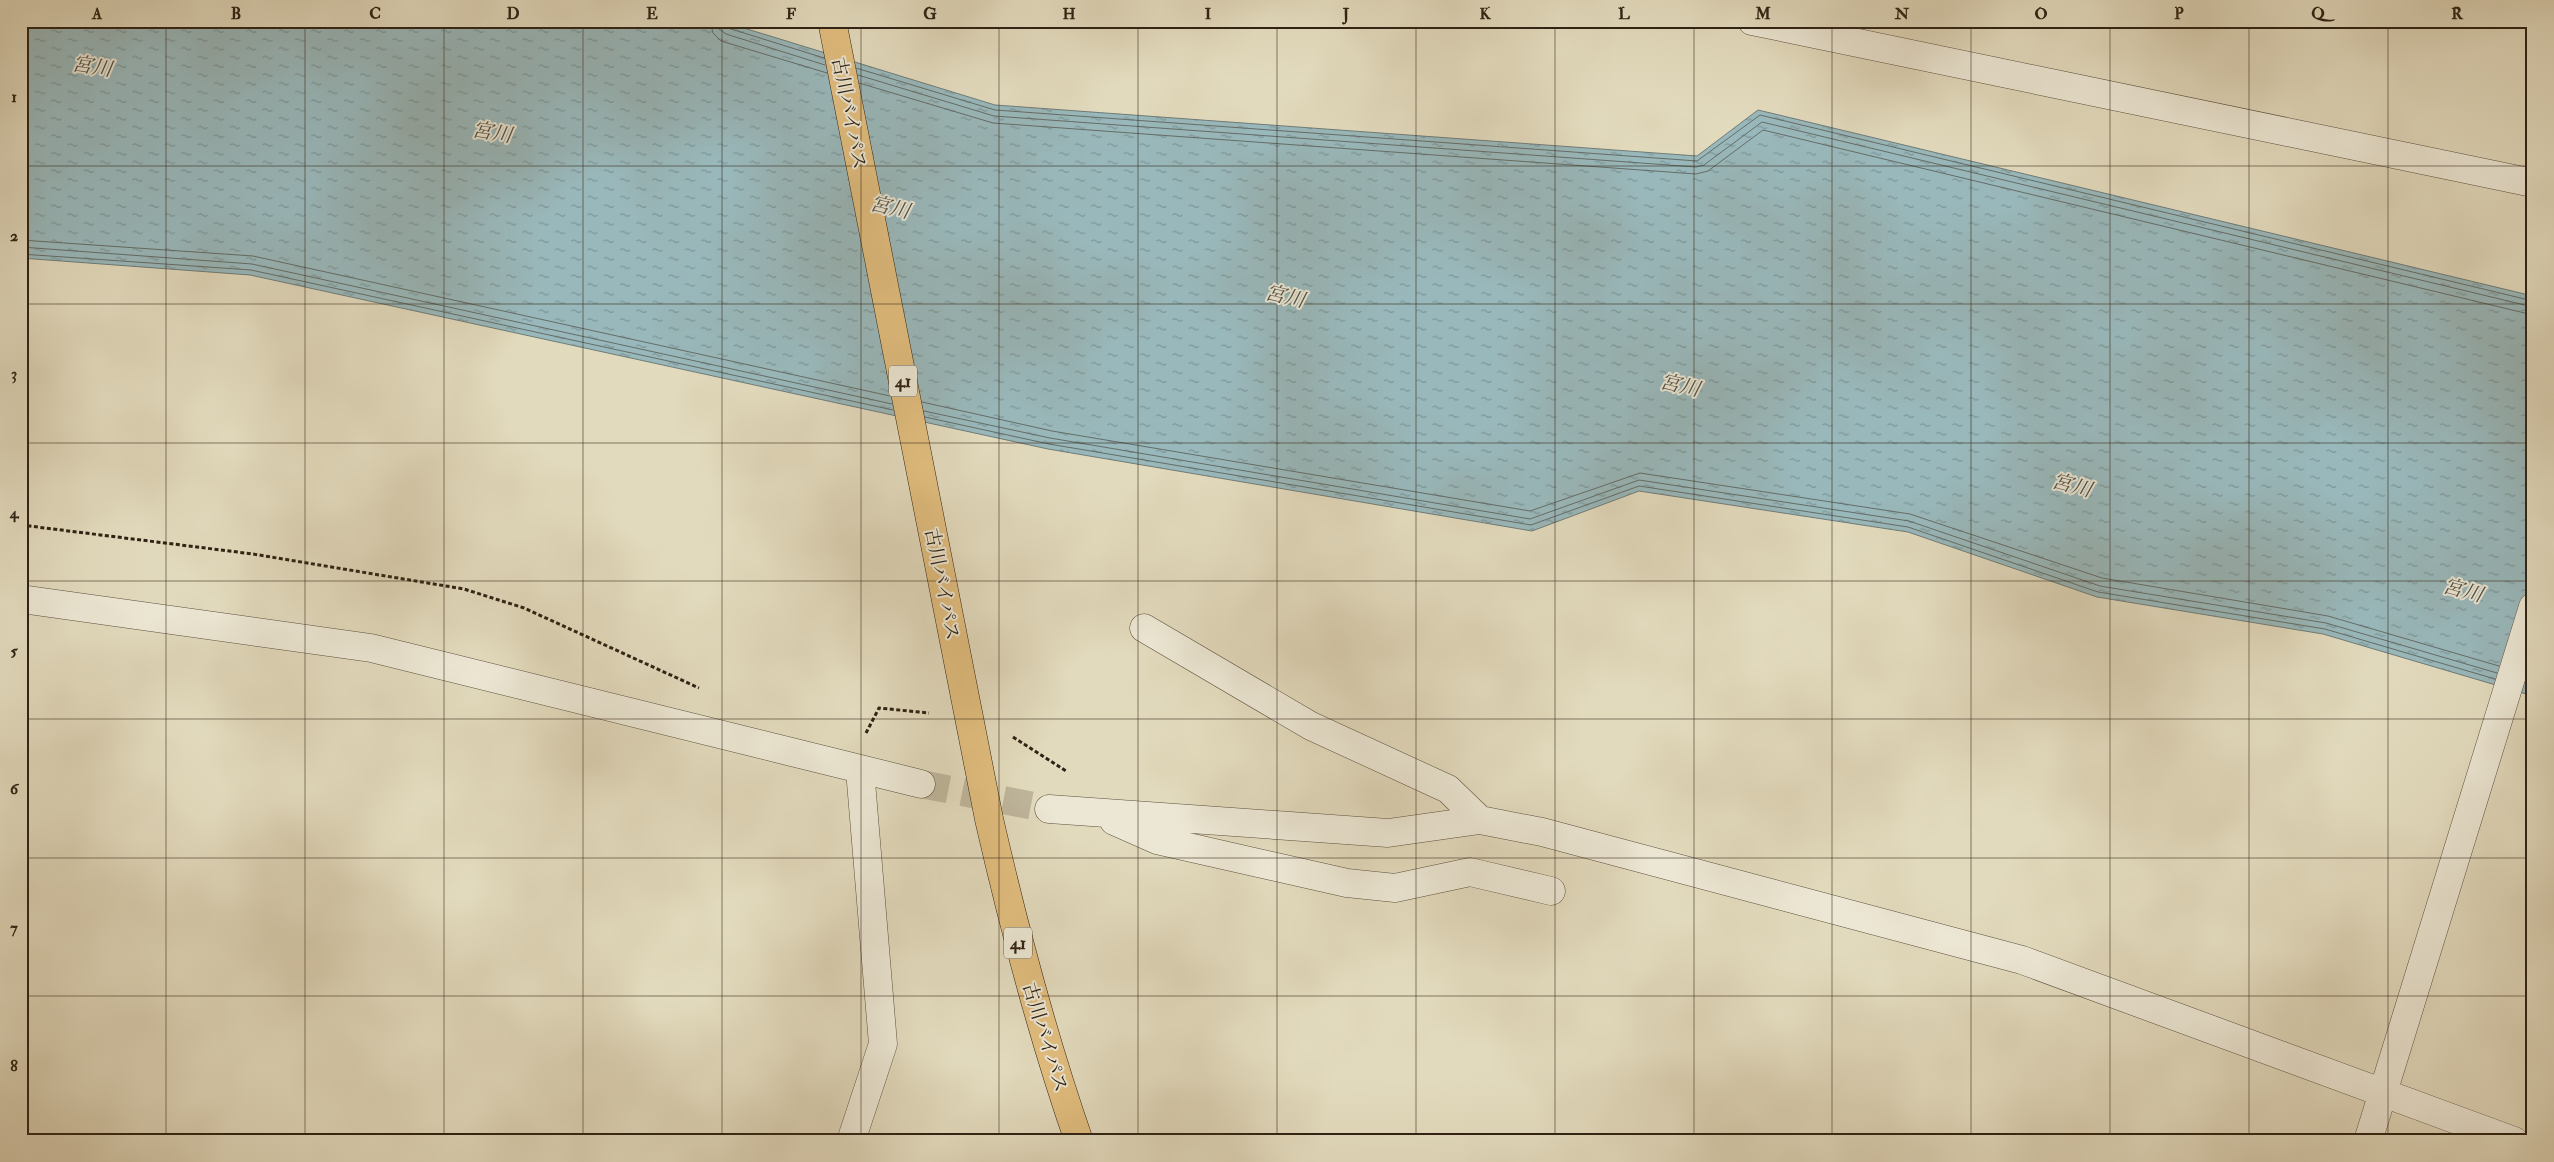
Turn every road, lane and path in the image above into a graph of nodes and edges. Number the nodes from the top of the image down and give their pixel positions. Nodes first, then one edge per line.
1 (832, 21) edge
2 (1752, 21) edge
3 (2533, 182) edge
4 (21, 526) edge
5 (21, 599) edge
6 (2533, 607) edge
7 (1144, 628) dead end
8 (704, 690) dead end
9 (935, 714) dead end
10 (857, 764) junction
11 (921, 784) tunnel mouth
12 (1049, 809) tunnel mouth
13 (1094, 813) junction
14 (1480, 820) junction
15 (1550, 892) dead end
16 (2383, 1094) junction
17 (851, 1141) edge
18 (1079, 1141) edge
19 (2368, 1141) edge
20 (2514, 1141) edge

1 - 18 highway, 古川バイパス / 41
2 - 3 street
4 - 8 path
5 - 10 street
6 - 16 street
7 - 14 street
9 - 10 path
10 - 11 street
10 - 17 street
12 - 13 street
13 - 14 street
13 - 15 street
14 - 16 street
16 - 19 street
16 - 20 street

